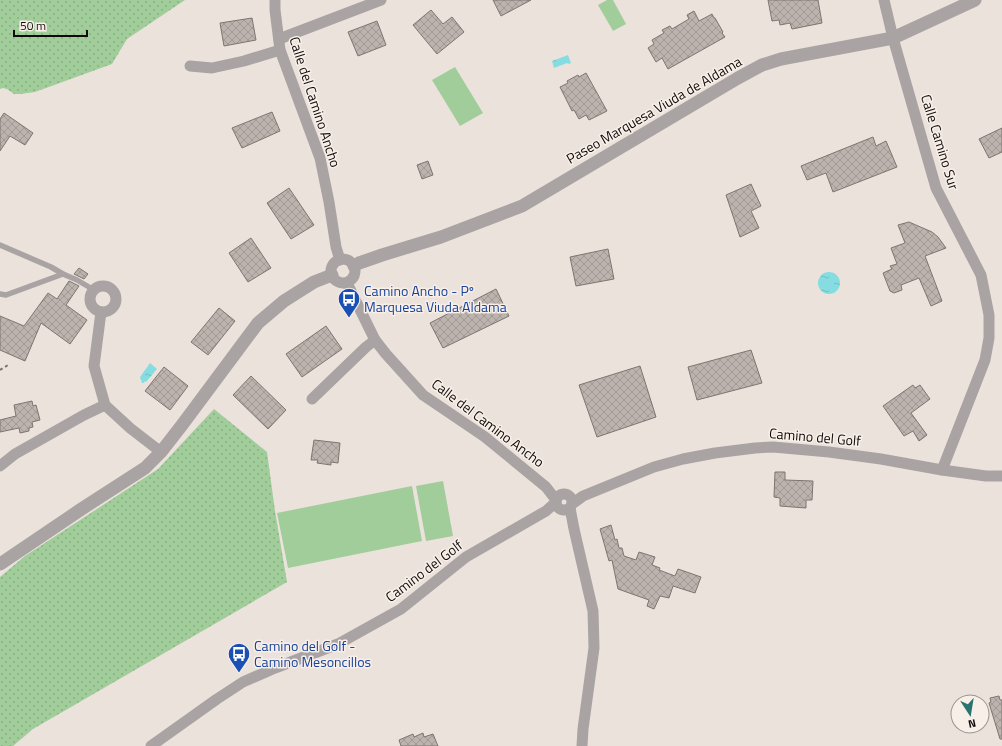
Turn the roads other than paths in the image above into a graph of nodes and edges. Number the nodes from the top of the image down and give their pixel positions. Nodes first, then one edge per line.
1 (276, 0) edge
2 (381, 0) edge
3 (884, 0) edge
4 (975, 0) edge
5 (279, 38) junction
6 (893, 38) junction
7 (280, 50) junction
8 (190, 66) dead end
9 (0, 245) edge
10 (340, 260) junction
11 (354, 266) junction
12 (63, 274) junction
13 (332, 275) junction
14 (347, 283) junction
15 (94, 290) junction
16 (0, 294) edge
17 (101, 312) junction
18 (375, 340) junction
19 (312, 399) dead end
20 (105, 405) junction
21 (161, 452) junction
22 (0, 466) edge
23 (942, 470) junction
24 (1002, 476) edge
25 (564, 503) junction
26 (0, 564) edge
27 (151, 746) edge
28 (582, 746) edge

1 - 5 street, Calle del Camino Ancho
2 - 5 street
3 - 6 street, Calle Camino Sur
4 - 6 street, Paseo Marquesa Viuda de Aldama
5 - 7 street, Calle del Camino Ancho
6 - 11 street, Paseo Marquesa Viuda de Aldama
6 - 23 street, Calle Camino Sur
7 - 8 street
7 - 10 street, Calle del Camino Ancho
9 - 12 lane
10 - 11 street
10 - 13 street
11 - 14 street
12 - 15 lane
12 - 16 lane
13 - 14 street
13 - 21 street
14 - 18 street, Calle del Camino Ancho
15 - 17 street
15 - 17 street
17 - 20 street
18 - 19 street
18 - 25 street, Calle del Camino Ancho
20 - 21 street
20 - 22 street
21 - 26 street
23 - 24 street, Camino del Golf
23 - 25 street, Camino del Golf
25 - 27 street, Camino del Golf
25 - 28 street

